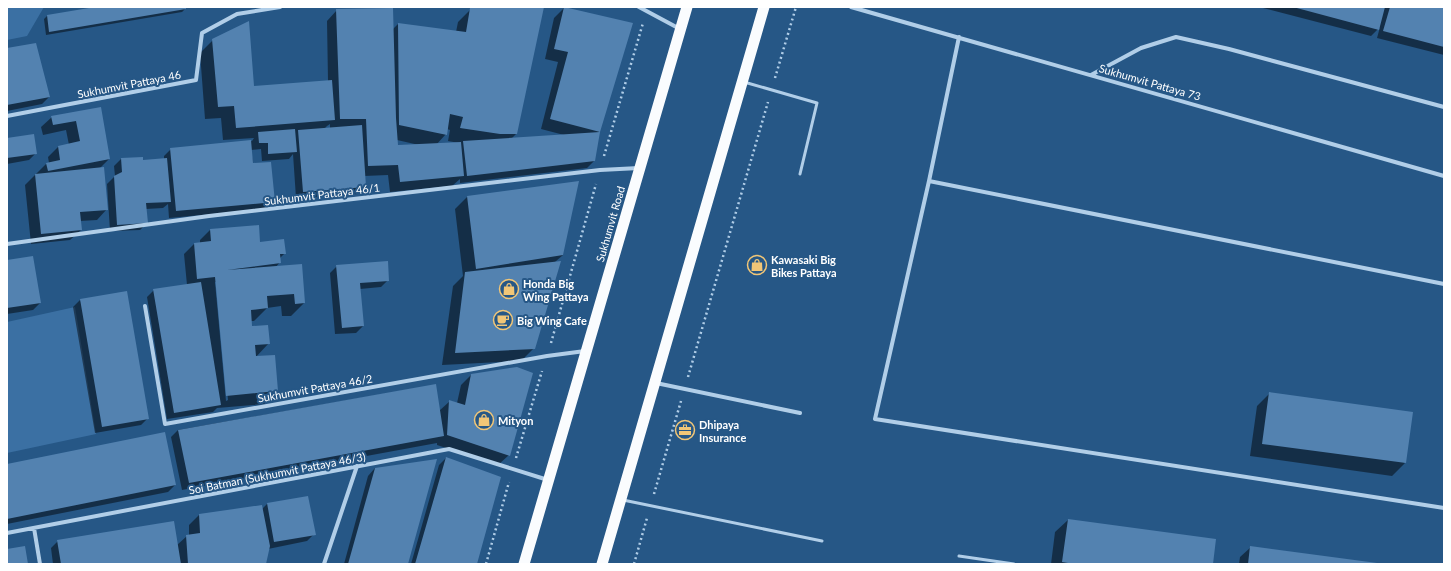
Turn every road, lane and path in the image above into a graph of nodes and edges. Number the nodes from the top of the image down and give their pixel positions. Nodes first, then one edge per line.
1 (280, 7) edge
2 (639, 7) edge
3 (687, 7) edge
4 (764, 7) edge
5 (796, 7) edge
6 (851, 7) edge
7 (646, 11) junction
8 (680, 29) junction
9 (959, 37) junction
10 (1091, 75) junction
11 (742, 82) junction
12 (772, 90) junction
13 (1444, 108) edge
14 (7, 116) edge
15 (640, 168) junction
16 (600, 170) junction
17 (800, 174) dead end
18 (1444, 176) edge
19 (929, 182) junction
20 (7, 244) edge
21 (1444, 284) edge
22 (145, 306) dead end
23 (586, 351) junction
24 (547, 356) junction
25 (655, 383) junction
26 (685, 388) junction
27 (800, 413) dead end
28 (357, 466) junction
29 (512, 469) junction
30 (548, 480) junction
31 (621, 499) junction
32 (651, 506) junction
33 (1444, 508) edge
34 (34, 528) junction
35 (7, 534) edge
36 (822, 541) dead end
37 (959, 556) dead end
38 (40, 564) edge
39 (324, 564) edge
40 (486, 564) edge
41 (524, 564) edge
42 (602, 564) edge
43 (634, 564) edge
44 (1014, 564) edge

1 - 14 street, Sukhumvit Pattaya 46
2 - 7 street
3 - 8 highway, Sukhumvit Road
4 - 11 highway
5 - 12 path
6 - 9 street, Sukhumvit Pattaya 73
7 - 8 street
7 - 16 path
8 - 15 highway, Sukhumvit Road
9 - 10 street, Sukhumvit Pattaya 73
9 - 19 street
10 - 13 street
10 - 18 street, Sukhumvit Pattaya 73
11 - 12 lane
11 - 25 highway
12 - 17 lane
12 - 26 path
15 - 16 street, Sukhumvit Pattaya 46/1
15 - 23 highway, Sukhumvit Road
16 - 20 street, Sukhumvit Pattaya 46/1
16 - 24 path
19 - 21 street
19 - 33 street
22 - 24 street, Sukhumvit Pattaya 46/2
23 - 24 street, Sukhumvit Pattaya 46/2
23 - 30 highway, Sukhumvit Road
24 - 29 path
25 - 26 street
25 - 31 highway
26 - 27 street
26 - 32 path
28 - 29 street, Soi Batman (Sukhumvit Pattaya 46/3)
28 - 34 street, Soi Batman (Sukhumvit Pattaya 46/3)
28 - 39 street
29 - 30 street, Soi Batman (Sukhumvit Pattaya 46/3)
29 - 40 path
30 - 41 highway, Sukhumvit Road
31 - 32 lane
31 - 42 highway
32 - 36 lane
32 - 43 path
34 - 35 street, Soi Batman (Sukhumvit Pattaya 46/3)
34 - 38 street
37 - 44 lane

